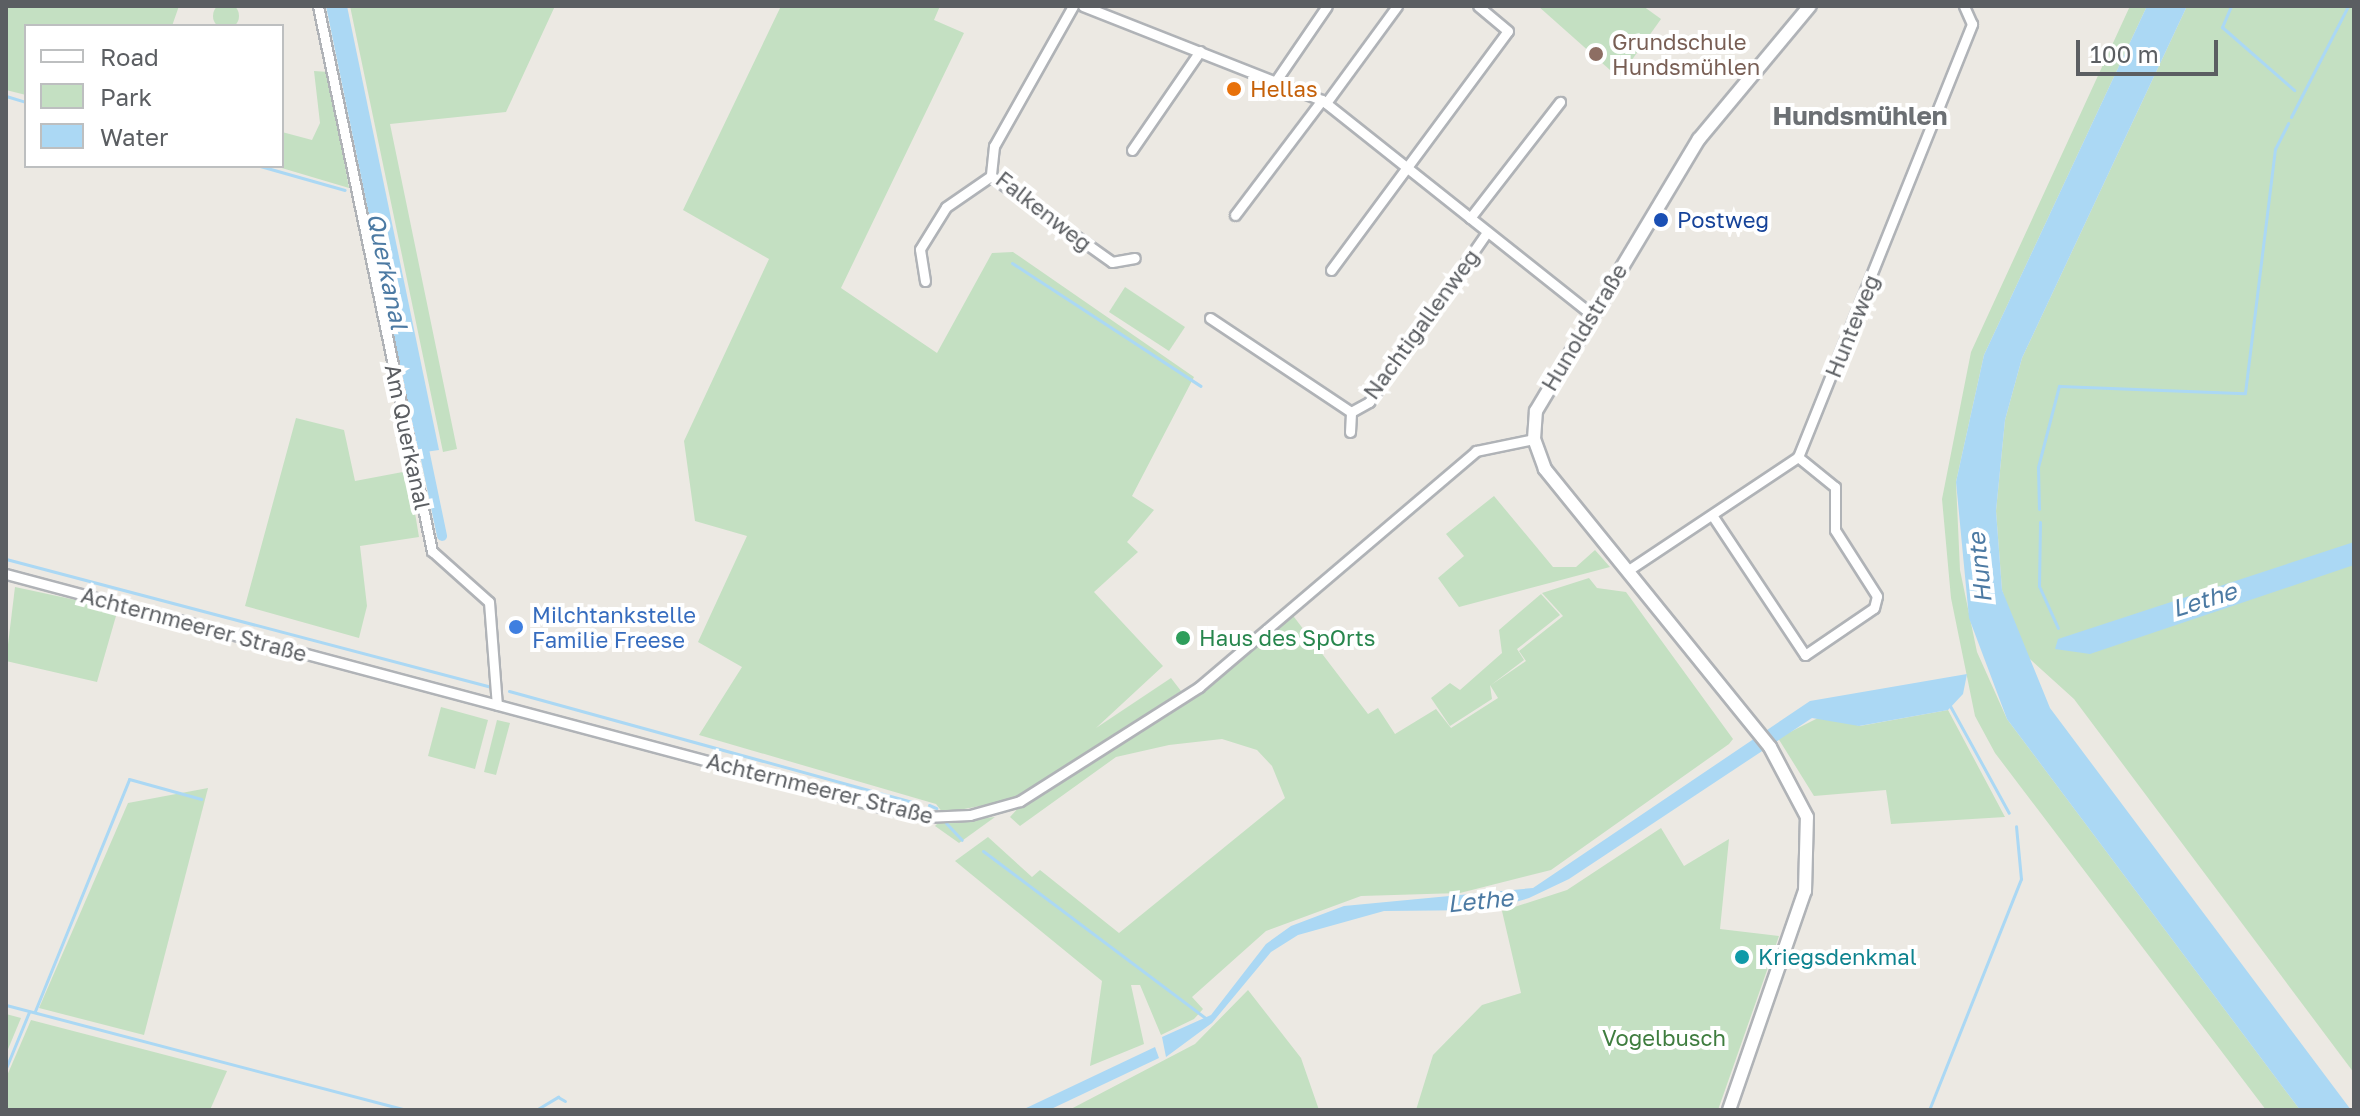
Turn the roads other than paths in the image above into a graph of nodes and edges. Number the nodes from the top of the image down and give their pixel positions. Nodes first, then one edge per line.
1 (318, 6) edge
2 (1073, 6) edge
3 (1083, 6) edge
4 (1327, 6) edge
5 (1397, 6) edge
6 (1478, 6) edge
7 (1810, 6) edge
8 (1964, 6) edge
9 (1200, 51) junction
10 (1277, 79) junction
11 (1324, 101) junction
12 (1560, 102) dead end
13 (1132, 150) dead end
14 (1407, 169) junction
15 (991, 176) junction
16 (1235, 215) dead end
17 (1470, 218) junction
18 (1487, 232) junction
19 (1135, 258) dead end
20 (1331, 270) dead end
21 (925, 281) dead end
22 (1591, 314) junction
23 (1210, 318) dead end
24 (1351, 412) junction
25 (1350, 432) dead end
26 (1534, 439) junction
27 (1798, 457) junction
28 (1712, 515) junction
29 (1627, 571) junction
30 (6, 574) edge
31 (497, 705) junction
32 (1729, 1110) edge

1 - 31 street, Am Querkanal
2 - 15 street, Falkenweg
3 - 9 street
4 - 10 street
5 - 11 street
6 - 14 street
7 - 22 street, Hunoldstraße
8 - 27 street, Hunteweg
9 - 10 street
9 - 13 street
10 - 11 street
11 - 14 street
11 - 16 street
12 - 17 street
14 - 17 street
14 - 20 street
15 - 19 street, Falkenweg
15 - 21 street
17 - 18 street
18 - 22 street
18 - 24 street, Nachtigallenweg
22 - 26 street, Hunoldstraße
23 - 24 street, Nachtigallenweg
24 - 25 street, Nachtigallenweg
26 - 29 street
26 - 31 street, Achternmeerer Straße
27 - 28 street
27 - 28 street
28 - 29 street
29 - 32 street
30 - 31 street, Achternmeerer Straße

